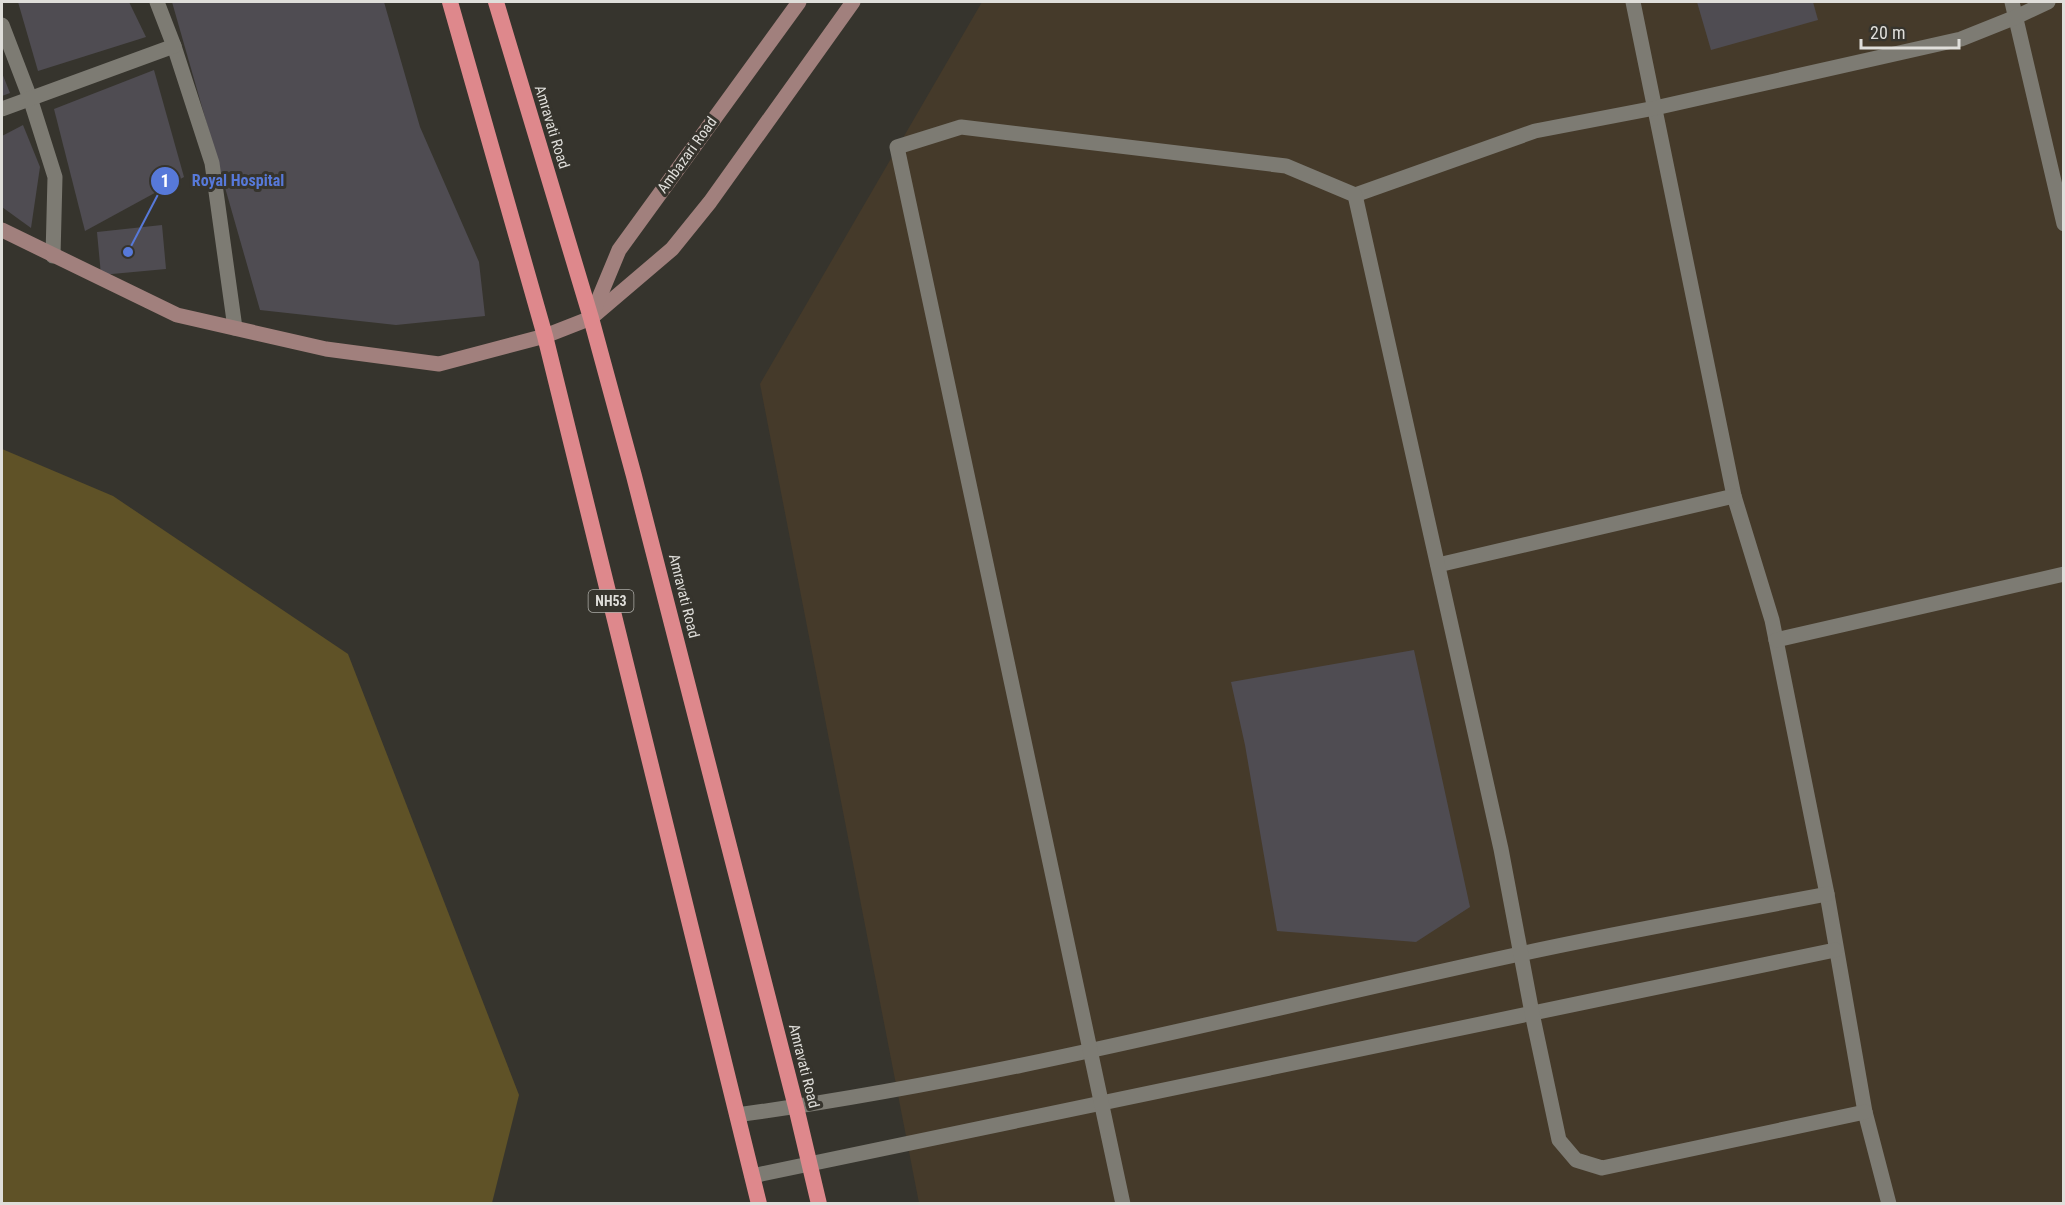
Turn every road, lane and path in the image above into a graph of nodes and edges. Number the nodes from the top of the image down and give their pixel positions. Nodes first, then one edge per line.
1 (157, 2) edge
2 (450, 2) edge
3 (496, 2) edge
4 (799, 2) edge
5 (854, 2) edge
6 (1633, 2) edge
7 (2012, 2) edge
8 (2048, 2) edge
9 (2016, 17) junction
10 (2, 25) edge
11 (174, 46) junction
12 (30, 98) junction
13 (1655, 108) junction
14 (2, 109) edge
15 (1355, 195) junction
16 (2064, 224) edge
17 (2, 230) edge
18 (53, 256) junction
19 (591, 318) junction
20 (235, 328) junction
21 (545, 336) junction
22 (1734, 496) junction
23 (1438, 566) junction
24 (2064, 574) edge
25 (1776, 640) junction
26 (1827, 894) junction
27 (1835, 950) junction
28 (1522, 953) junction
29 (1532, 1013) junction
30 (1091, 1050) junction
31 (1102, 1103) junction
32 (796, 1107) junction
33 (1865, 1112) junction
34 (737, 1115) junction
35 (809, 1163) junction
36 (752, 1176) junction
37 (759, 1203) edge
38 (819, 1203) edge
39 (1123, 1203) edge
40 (1889, 1203) edge

1 - 11 street
2 - 21 highway, NH53
3 - 19 highway, Amravati Road
4 - 19 main road, Ambazari Road
5 - 19 main road
6 - 13 street
7 - 9 street
8 - 9 street
9 - 13 street
9 - 16 street
10 - 12 street
11 - 12 street
11 - 20 street
12 - 14 street
12 - 18 street
13 - 15 street
13 - 22 street
15 - 23 street
15 - 30 street
17 - 18 main road
18 - 20 main road
19 - 21 main road
19 - 32 highway, Amravati Road
20 - 21 main road
21 - 34 highway, NH53
22 - 23 street
22 - 25 street
23 - 28 street
24 - 25 street
25 - 26 street
26 - 27 street
26 - 28 street
27 - 29 street
27 - 33 street
28 - 29 street
28 - 30 street
29 - 31 street
29 - 33 street
30 - 31 street
30 - 32 street
31 - 35 street
31 - 39 street
32 - 34 street
32 - 35 highway, Amravati Road
33 - 40 street
34 - 36 highway, NH53
35 - 36 street
35 - 38 highway, Amravati Road
36 - 37 highway, NH53

